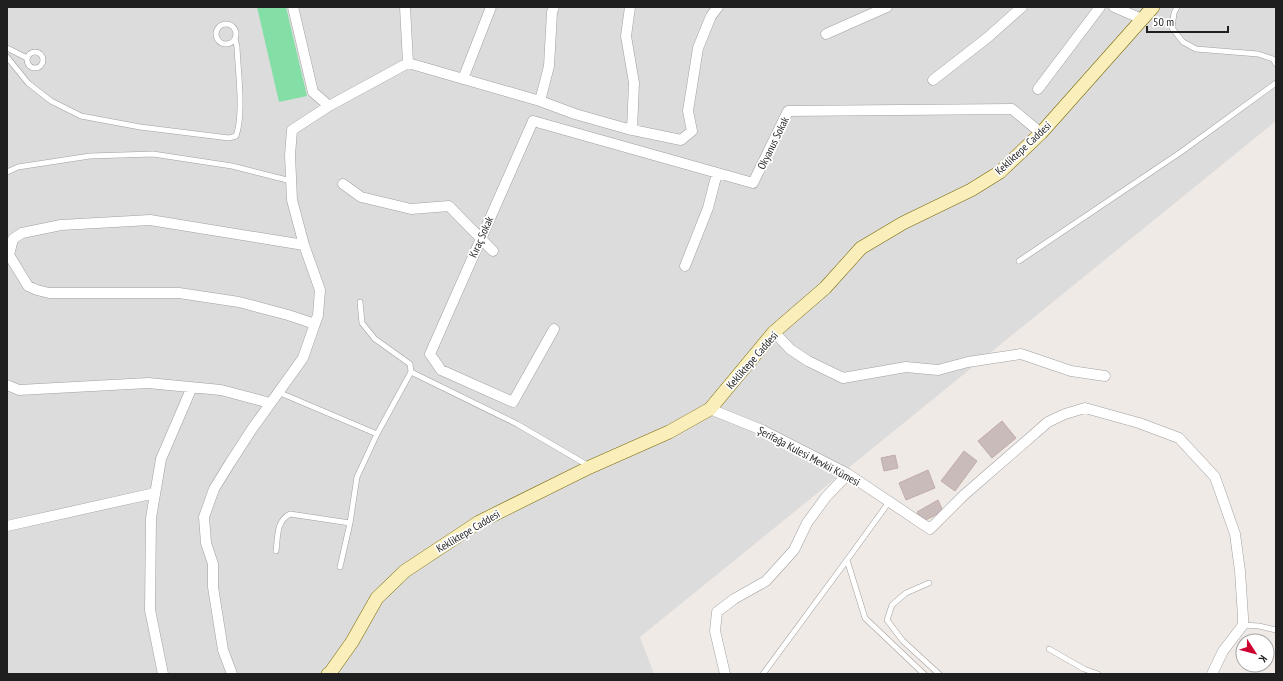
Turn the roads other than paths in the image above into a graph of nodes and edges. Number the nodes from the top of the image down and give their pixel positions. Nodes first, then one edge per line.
1 (293, 7) edge
2 (405, 7) edge
3 (491, 7) edge
4 (554, 7) edge
5 (630, 7) edge
6 (718, 7) edge
7 (887, 7) edge
8 (1022, 7) edge
9 (1100, 7) edge
10 (1114, 7) edge
11 (1153, 7) edge
12 (1177, 7) edge
13 (1142, 19) junction
14 (826, 34) dead end
15 (234, 38) dead end
16 (7, 48) edge
17 (7, 57) edge
18 (28, 58) dead end
19 (408, 63) junction
20 (1276, 64) edge
21 (463, 78) junction
22 (933, 80) dead end
23 (1276, 83) edge
24 (1038, 89) dead end
25 (540, 102) junction
26 (329, 106) junction
27 (533, 121) joint
28 (632, 130) junction
29 (1041, 133) junction
30 (7, 172) edge
31 (717, 173) junction
32 (291, 181) junction
33 (343, 184) dead end
34 (481, 238) junction
35 (304, 245) junction
36 (493, 251) dead end
37 (1019, 262) dead end
38 (685, 266) dead end
39 (360, 302) dead end
40 (315, 324) junction
41 (554, 329) dead end
42 (774, 332) junction
43 (411, 372) junction
44 (1105, 376) dead end
45 (7, 385) edge
46 (192, 387) junction
47 (277, 392) junction
48 (270, 403) junction
49 (710, 408) junction
50 (377, 434) junction
51 (590, 467) junction
52 (848, 474) junction
53 (155, 493) junction
54 (889, 502) junction
55 (350, 523) junction
56 (7, 526) edge
57 (276, 551) dead end
58 (847, 560) junction
59 (340, 567) dead end
60 (929, 583) dead end
61 (1243, 625) junction
62 (1276, 630) edge
63 (1050, 649) dead end
64 (164, 674) edge
65 (232, 674) edge
66 (328, 674) edge
67 (725, 674) edge
68 (763, 674) edge
69 (924, 674) edge
70 (939, 674) edge
71 (1098, 674) edge
72 (1212, 674) edge

1 - 26 street
2 - 19 street
3 - 21 street
4 - 25 street
5 - 28 street
6 - 28 street
7 - 14 street
8 - 22 street
9 - 24 street
10 - 13 street
11 - 13 street, Kekliktepe Caddesi
12 - 20 lane
13 - 29 street, Kekliktepe Caddesi
15 - 17 lane
16 - 18 lane
19 - 21 street
19 - 26 street
21 - 25 street
23 - 37 lane
25 - 28 street
26 - 32 street
27 - 31 street, Okyanus Sokak
27 - 34 street, Kıraç Sokak
29 - 31 street, Okyanus Sokak
29 - 42 street, Kekliktepe Caddesi
30 - 32 lane
31 - 38 street
32 - 35 street
33 - 34 street
34 - 36 street
34 - 41 street, Kıraç Sokak
35 - 40 street
35 - 40 street
39 - 43 lane
40 - 47 street
42 - 44 street
42 - 49 street, Kekliktepe Caddesi
43 - 50 lane
43 - 51 lane
45 - 46 street
46 - 48 street
46 - 53 street
47 - 48 street
47 - 50 lane
48 - 65 street
49 - 51 street, Kekliktepe Caddesi
49 - 52 street, Şerifağa Kulesi Mevkii Kümesi
50 - 55 lane
51 - 66 street, Kekliktepe Caddesi
52 - 54 street, Şerifağa Kulesi Mevkii Kümesi
52 - 67 street
53 - 56 street
53 - 64 street
54 - 58 lane
54 - 61 street, Şerifağa Kulesi Mevkii Kümesi
55 - 57 lane
55 - 59 lane
58 - 68 lane
58 - 69 lane
60 - 70 lane
61 - 62 lane
61 - 72 street
63 - 71 lane

